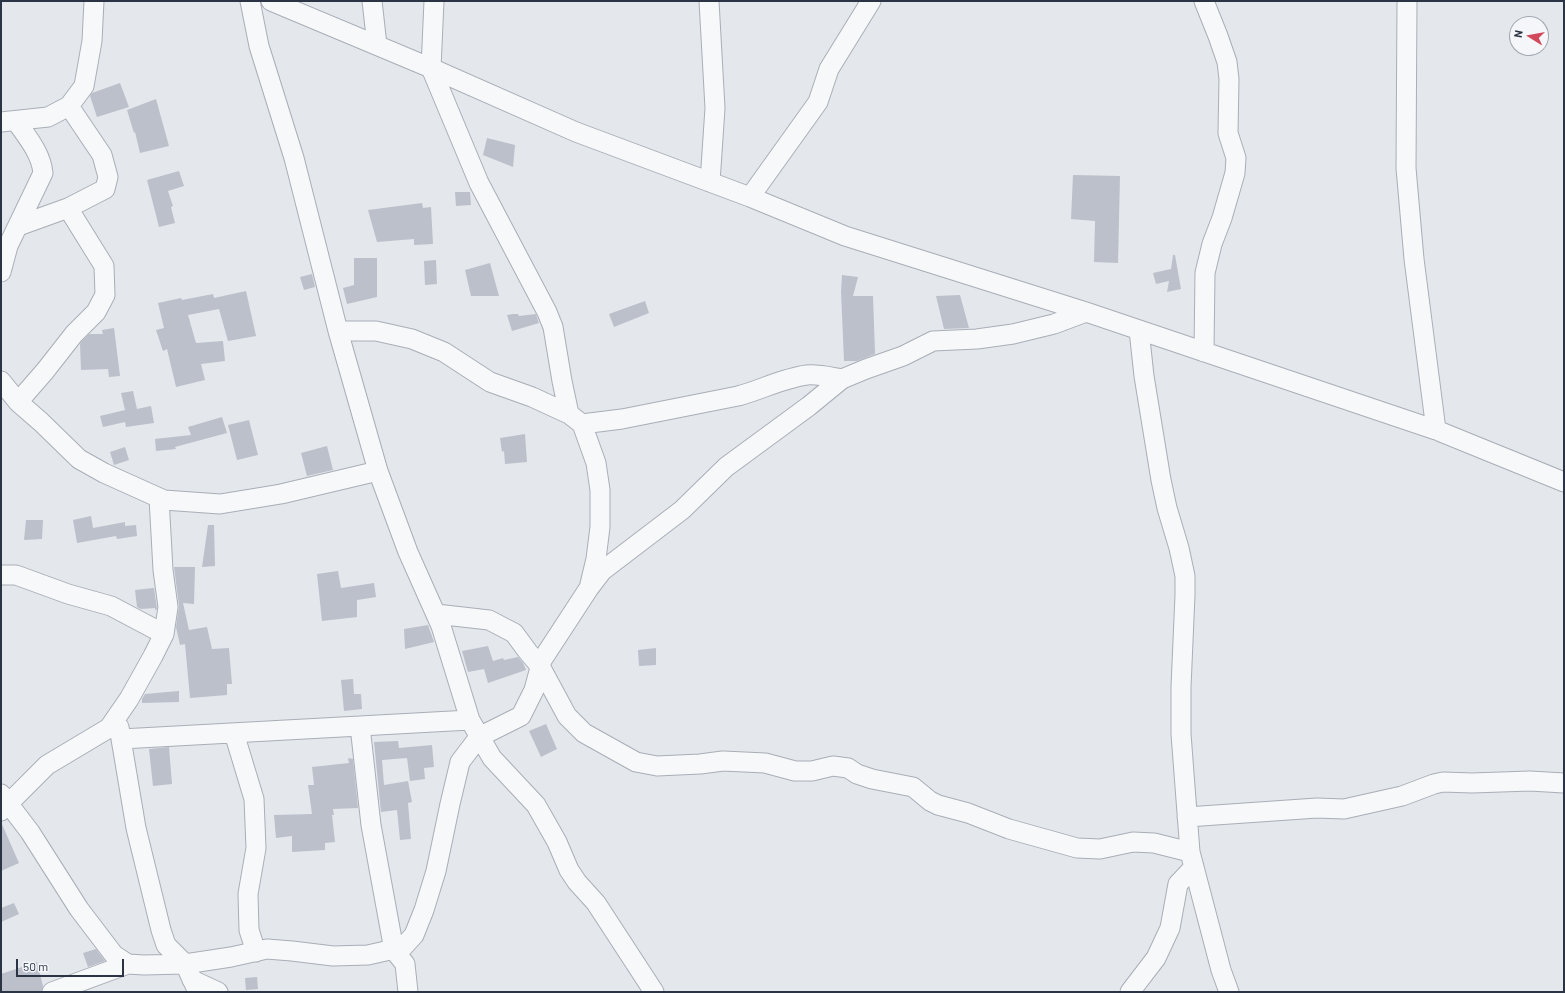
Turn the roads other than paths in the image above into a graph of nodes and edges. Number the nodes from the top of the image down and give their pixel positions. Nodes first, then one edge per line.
1 (94, 1) edge
2 (250, 1) edge
3 (272, 1) edge
4 (372, 1) edge
5 (434, 1) edge
6 (709, 1) edge
7 (871, 1) edge
8 (1204, 1) edge
9 (1407, 1) edge
10 (377, 45) junction
11 (431, 68) junction
12 (69, 106) junction
13 (9, 121) edge
14 (710, 182) junction
15 (750, 197) junction
16 (68, 208) junction
17 (18, 226) junction
18 (1, 272) edge
19 (1086, 312) junction
20 (1139, 330) junction
21 (338, 331) junction
22 (1204, 352) junction
23 (842, 379) junction
24 (1, 381) edge
25 (18, 402) junction
26 (575, 419) junction
27 (1436, 430) junction
28 (378, 471) junction
29 (1564, 482) edge
30 (159, 498) junction
31 (1, 575) edge
32 (589, 588) junction
33 (436, 614) junction
34 (164, 634) junction
35 (540, 666) junction
36 (117, 716) junction
37 (470, 720) junction
38 (360, 726) junction
39 (234, 733) junction
40 (479, 737) junction
41 (121, 739) junction
42 (1564, 783) edge
43 (4, 803) edge
44 (1187, 818) junction
45 (1192, 859) junction
46 (394, 950) junction
47 (256, 952) junction
48 (128, 964) junction
49 (192, 979) edge
50 (52, 992) edge
51 (218, 992) edge
52 (408, 992) edge
53 (654, 992) edge
54 (1130, 992) edge
55 (1229, 992) edge

1 - 12 street
2 - 21 street
3 - 10 street
4 - 10 street
5 - 11 street
6 - 14 street
7 - 15 street
8 - 22 street
9 - 27 street
10 - 11 street
11 - 14 street
11 - 26 street
12 - 13 street
12 - 16 street
13 - 17 street
14 - 15 street
15 - 19 street
16 - 17 street
16 - 25 street
17 - 18 street
19 - 20 street
19 - 23 street
20 - 22 street
20 - 44 street
21 - 26 street
21 - 28 street
22 - 27 street
23 - 26 street
23 - 32 street
24 - 25 street
25 - 30 street
26 - 32 street
27 - 29 street
28 - 30 street
28 - 33 street
30 - 34 street
31 - 34 street
32 - 35 street
33 - 35 street
33 - 37 street
34 - 36 street
35 - 40 street
35 - 45 street
36 - 41 street
36 - 43 street
37 - 38 street
37 - 40 street
38 - 39 street
38 - 46 street
39 - 41 street
39 - 47 street
40 - 46 street
40 - 53 street
41 - 49 street
42 - 44 street
43 - 48 street
44 - 45 street
45 - 54 street
45 - 55 street
46 - 47 street
46 - 52 street
47 - 49 street
48 - 49 street
48 - 50 street
49 - 51 street

